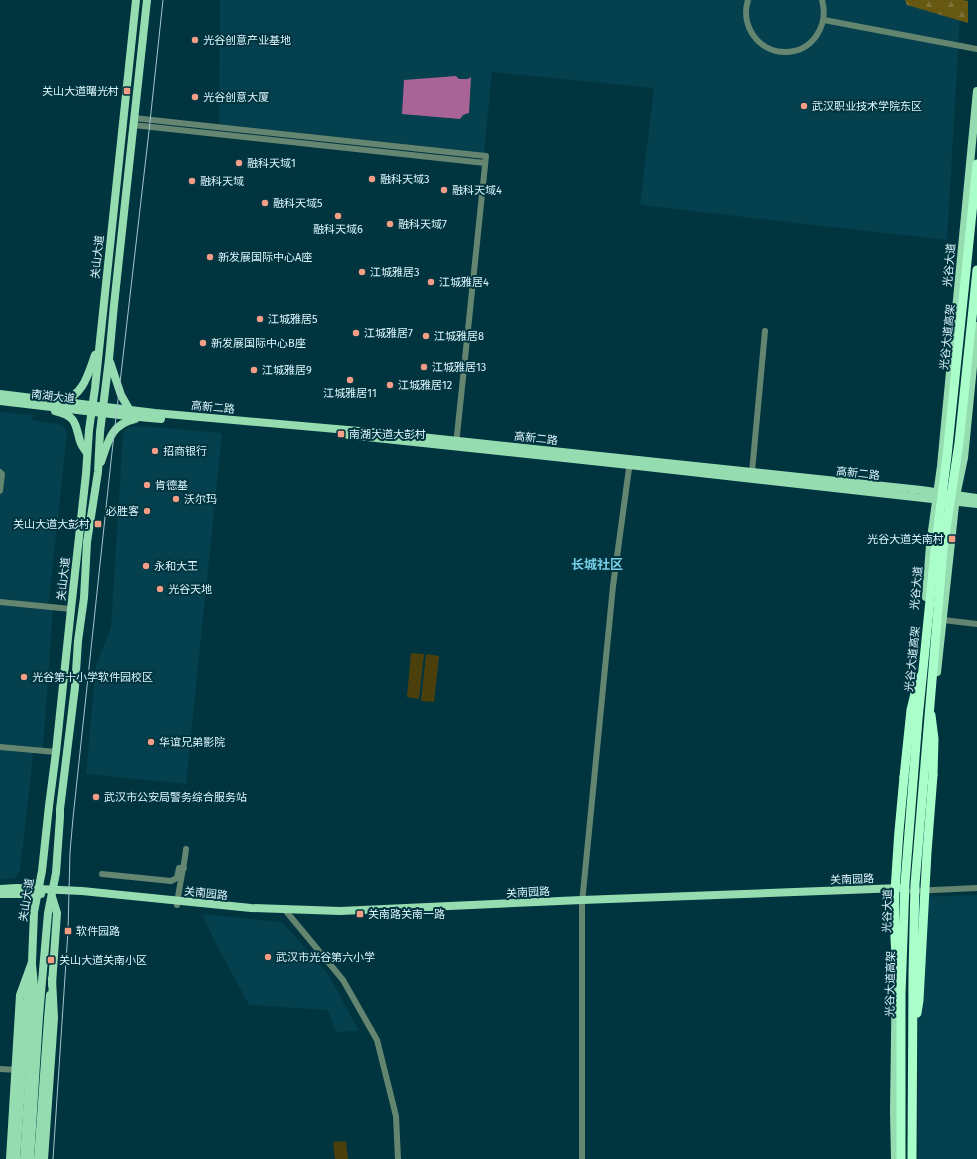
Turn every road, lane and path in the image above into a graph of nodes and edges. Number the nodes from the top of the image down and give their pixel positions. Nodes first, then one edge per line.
1 (136, 0) edge
2 (146, 0) edge
3 (748, 0) edge
4 (822, 0) edge
5 (824, 20) junction
6 (977, 49) edge
7 (977, 91) edge
8 (134, 122) junction
9 (485, 163) junction
10 (977, 164) edge
11 (977, 270) edge
12 (977, 326) edge
13 (765, 331) dead end
14 (98, 347) junction
15 (110, 359) junction
16 (0, 394) edge
17 (0, 401) edge
18 (62, 401) junction
19 (20, 403) junction
20 (92, 408) junction
21 (129, 409) junction
22 (103, 410) junction
23 (146, 418) junction
24 (457, 443) junction
25 (87, 453) junction
26 (629, 462) junction
27 (0, 472) edge
28 (98, 472) junction
29 (752, 472) junction
30 (0, 491) edge
31 (937, 496) junction
32 (918, 497) junction
33 (977, 498) edge
34 (956, 499) junction
35 (977, 504) edge
36 (933, 526) junction
37 (0, 602) edge
38 (70, 609) junction
39 (943, 620) junction
40 (977, 624) edge
41 (919, 677) junction
42 (931, 714) junction
43 (0, 747) edge
44 (56, 752) junction
45 (186, 849) dead end
46 (184, 868) junction
47 (102, 874) dead end
48 (977, 888) edge
49 (0, 889) edge
50 (898, 890) junction
51 (912, 891) junction
52 (38, 892) junction
53 (52, 892) junction
54 (0, 894) edge
55 (582, 902) junction
56 (177, 903) junction
57 (287, 912) junction
58 (32, 962) junction
59 (52, 979) junction
60 (901, 993) junction
61 (33, 1016) junction
62 (913, 1038) junction
63 (0, 1069) edge
64 (15, 1070) junction
65 (50, 1072) junction
66 (10, 1159) edge
67 (16, 1159) edge
68 (24, 1159) edge
69 (30, 1159) edge
70 (38, 1159) edge
71 (44, 1159) edge
72 (398, 1159) edge
73 (582, 1159) edge
74 (895, 1159) edge
75 (901, 1159) edge
76 (912, 1159) edge

1 - 14 main road, 关山大道
2 - 8 main road, 关山大道
3 - 5 street
4 - 5 street
5 - 6 street
7 - 31 main road, 光谷大道
8 - 9 street
8 - 9 street
8 - 15 main road, 关山大道
9 - 24 street
10 - 60 highway, 光谷大道高架, bridge
11 - 62 highway, 光谷大道高架, bridge
12 - 34 main road
13 - 29 street
14 - 18 main road
14 - 20 main road, 关山大道
15 - 21 main road
15 - 22 main road, 关山大道
16 - 18 main road, 南湖大道
17 - 19 main road, 南湖大道
18 - 20 main road, 南湖大道
19 - 20 main road, 南湖大道
19 - 25 main road
20 - 22 main road, 南湖大道
20 - 25 main road, 关山大道
21 - 22 main road, 高新二路
21 - 24 main road, 高新二路
22 - 23 main road, 高新二路
22 - 28 main road, 关山大道
23 - 24 main road, 高新二路
23 - 28 main road
24 - 26 main road, 高新二路
25 - 38 main road, 关山大道
26 - 29 main road, 高新二路
26 - 32 main road, 高新二路
26 - 55 street
27 - 30 street
28 - 53 main road, 关山大道
29 - 31 main road, 高新二路
31 - 32 main road, 高新二路
31 - 34 main road, 高新二路
31 - 36 main road, 光谷大道
32 - 36 main road
33 - 34 main road, 高新二路
34 - 35 main road, 高新二路
34 - 39 main road
36 - 41 main road, 光谷大道
37 - 38 street
38 - 44 main road, 关山大道
39 - 40 street
39 - 42 main road
41 - 50 main road, 光谷大道
41 - 60 highway, bridge
42 - 51 main road
42 - 62 highway, bridge
43 - 44 street
44 - 52 main road, 关山大道
45 - 46 street
46 - 47 street
46 - 56 street
48 - 51 street
49 - 52 main road, 关南园路
50 - 51 main road, 关南园路
50 - 55 main road, 关南园路
50 - 74 main road, 光谷大道
51 - 76 main road
52 - 53 main road, 关南园路
52 - 54 main road, 关南园路
52 - 58 main road, 关山大道
53 - 56 main road, 关南园路
53 - 59 main road
53 - 61 main road, 关山大道
55 - 57 main road, 关南园路
55 - 73 street
56 - 57 main road, 关南园路
57 - 72 street
58 - 61 main road
58 - 64 main road, 关山大道
59 - 65 main road
59 - 70 main road, bridge
60 - 75 highway, 光谷大道高架, bridge
61 - 67 main road, bridge
61 - 68 main road, bridge
61 - 69 main road, bridge
62 - 76 highway, 光谷大道高架, bridge
63 - 64 street
64 - 65 street
64 - 66 main road, 关山大道
65 - 71 main road

